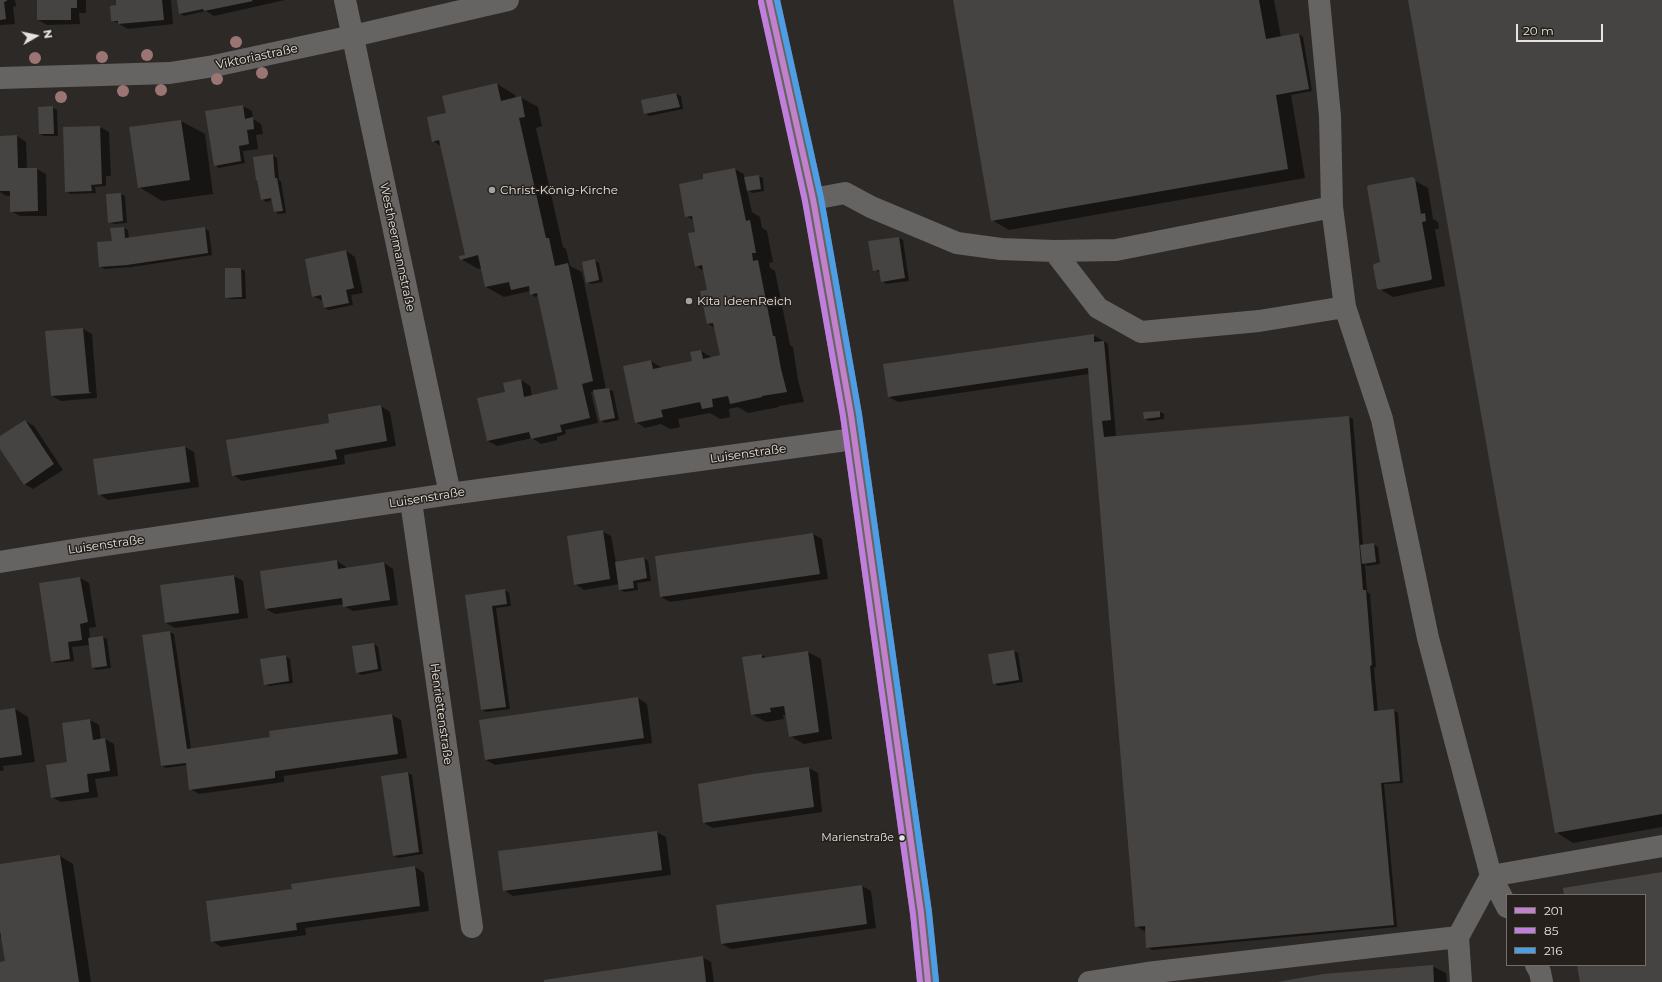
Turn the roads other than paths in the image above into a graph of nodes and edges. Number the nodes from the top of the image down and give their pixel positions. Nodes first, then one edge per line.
1 (345, 0) edge
2 (508, 0) edge
3 (770, 0) edge
4 (1320, 0) edge
5 (353, 36) junction
6 (0, 78) edge
7 (813, 199) junction
8 (1332, 207) junction
9 (1054, 251) junction
10 (1345, 307) junction
11 (854, 439) junction
12 (450, 494) junction
13 (411, 501) junction
14 (0, 562) edge
15 (1662, 846) edge
16 (1491, 876) junction
17 (1506, 905) edge
18 (472, 927) dead end
19 (1458, 937) junction
20 (1537, 966) edge
21 (1133, 978) edge
22 (928, 982) edge
23 (1089, 982) edge
24 (1462, 982) edge
25 (1542, 982) edge

1 - 5 street, Westheermannstraße
2 - 5 street, Viktoriastraße
3 - 7 street
4 - 8 street
5 - 6 street, Viktoriastraße
5 - 12 street, Westheermannstraße
7 - 9 street
7 - 11 street
8 - 9 street
8 - 10 street
9 - 10 street
10 - 16 street
11 - 12 street, Luisenstraße
11 - 22 street
12 - 13 street, Luisenstraße
13 - 14 street, Luisenstraße
13 - 18 street, Henriettenstraße
15 - 16 street
16 - 17 street
16 - 19 street
19 - 21 street
19 - 24 street
20 - 25 street
21 - 23 street

